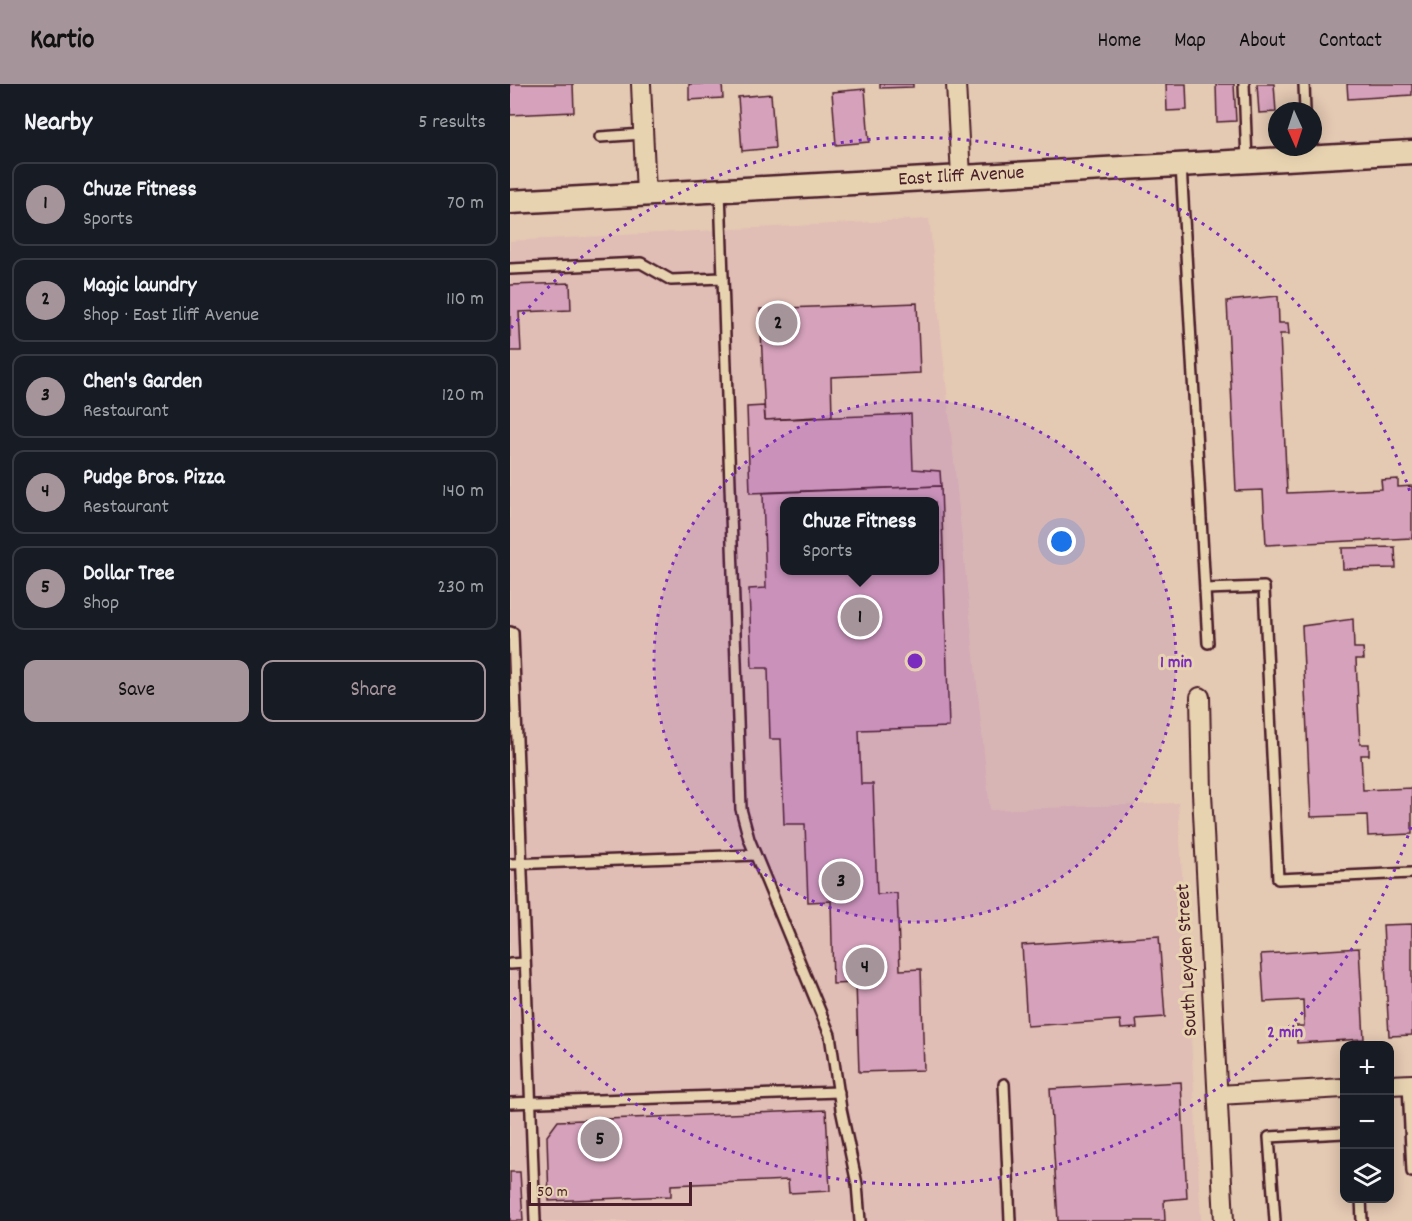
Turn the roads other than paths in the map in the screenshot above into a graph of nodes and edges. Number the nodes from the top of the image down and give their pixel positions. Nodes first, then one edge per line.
1 (641, 84) edge
2 (956, 84) edge
3 (1244, 84) edge
4 (1304, 84) edge
5 (1305, 102) edge
6 (643, 134) junction
7 (600, 136) dead end
8 (1322, 152) edge
9 (1412, 152) edge
10 (1280, 156) edge
11 (1247, 161) junction
12 (1181, 165) junction
13 (961, 177) junction
14 (720, 190) junction
15 (646, 194) junction
16 (510, 202) edge
17 (510, 269) edge
18 (723, 278) junction
19 (1205, 590) junction
20 (512, 632) edge
21 (1208, 643) dead end
22 (1200, 697) dead end
23 (755, 855) junction
24 (510, 864) edge
25 (521, 864) junction
26 (1412, 873) edge
27 (525, 963) junction
28 (510, 964) edge
29 (1004, 1084) dead end
30 (1410, 1084) edge
31 (1394, 1085) edge
32 (1340, 1088) edge
33 (839, 1092) junction
34 (1218, 1095) junction
35 (530, 1102) junction
36 (510, 1103) edge
37 (1340, 1133) edge
38 (1412, 1172) edge
39 (1361, 1203) edge
40 (535, 1221) edge
41 (860, 1221) edge
42 (1010, 1221) edge
43 (1224, 1221) edge
44 (1275, 1221) edge
45 (1362, 1221) edge

1 - 6 street
2 - 13 street
3 - 11 lane
4 - 5 lane
6 - 7 lane
6 - 15 street
8 - 9 street, East Iliff Avenue
10 - 11 street, East Iliff Avenue
11 - 12 street, East Iliff Avenue
12 - 13 street, East Iliff Avenue
12 - 19 lane
13 - 14 street, East Iliff Avenue
14 - 15 street, East Iliff Avenue
14 - 18 lane
15 - 16 street, East Iliff Avenue
17 - 18 lane
18 - 23 lane
19 - 21 lane
19 - 26 lane
20 - 25 lane
22 - 34 street, South Leyden Street
23 - 25 lane
23 - 33 lane
24 - 25 lane
25 - 27 lane
27 - 28 lane
27 - 35 lane
29 - 42 lane
30 - 31 street
30 - 38 lane
32 - 34 street
33 - 35 lane
33 - 41 lane
34 - 43 street, South Leyden Street
35 - 36 lane
35 - 40 lane
37 - 44 lane
39 - 45 lane

